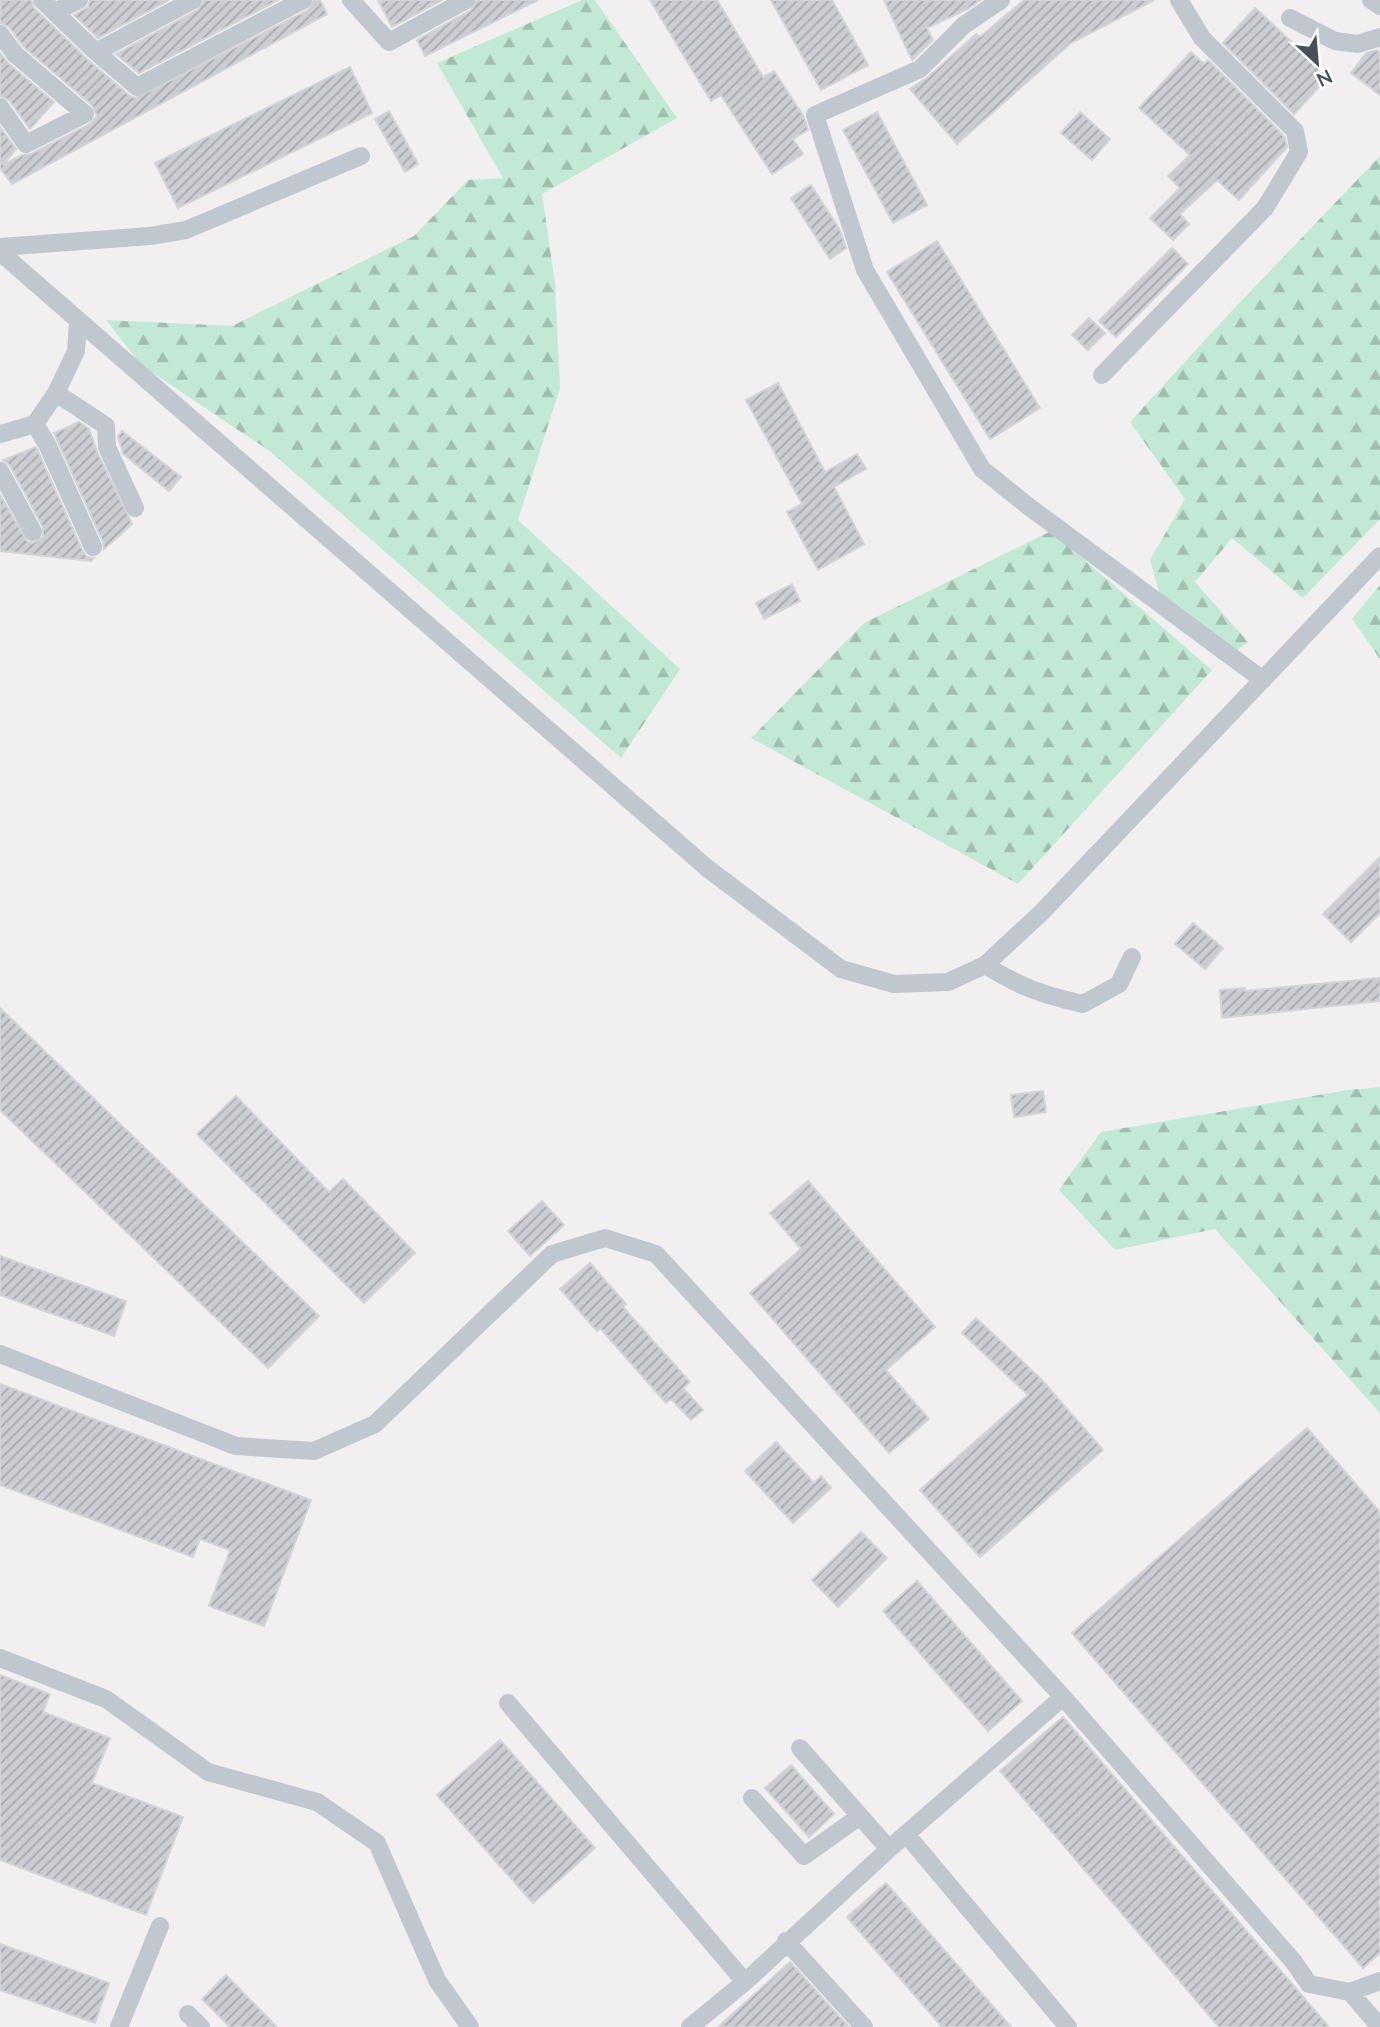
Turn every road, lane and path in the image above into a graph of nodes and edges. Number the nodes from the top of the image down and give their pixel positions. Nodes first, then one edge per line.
1 (79, 0) edge
2 (192, 0) edge
3 (303, 0) edge
4 (351, 0) edge
5 (466, 0) edge
6 (1001, 0) edge
7 (1179, 0) edge
8 (1371, 0) edge
9 (48, 6) edge
10 (1380, 6) edge
11 (1290, 18) dead end
12 (0, 34) edge
13 (1380, 37) edge
14 (96, 52) junction
15 (0, 107) edge
16 (361, 156) dead end
17 (0, 247) edge
18 (0, 253) edge
19 (78, 322) junction
20 (1102, 375) dead end
21 (57, 393) junction
22 (34, 424) junction
23 (0, 434) edge
24 (0, 471) edge
25 (135, 508) dead end
26 (33, 532) dead end
27 (93, 547) dead end
28 (1380, 556) edge
29 (1263, 680) junction
30 (1132, 957) dead end
31 (985, 965) junction
32 (0, 1354) edge
33 (0, 1658) edge
34 (1063, 1697) junction
35 (508, 1703) dead end
36 (800, 1748) dead end
37 (752, 1798) dead end
38 (860, 1816) junction
39 (906, 1834) junction
40 (889, 1849) junction
41 (160, 1926) dead end
42 (786, 1941) junction
43 (1380, 1981) edge
44 (745, 1982) junction
45 (1350, 1992) junction
46 (188, 2014) dead end
47 (119, 2027) edge
48 (201, 2027) edge
49 (470, 2027) edge
50 (690, 2027) edge
51 (864, 2027) edge
52 (1068, 2027) edge
53 (1380, 2027) edge

1 - 9 lane
2 - 14 lane
3 - 14 lane
4 - 5 lane
6 - 29 lane
7 - 20 lane
8 - 10 lane
9 - 14 lane
11 - 13 lane
12 - 15 lane
16 - 17 lane
18 - 19 lane
19 - 21 lane
19 - 31 lane
21 - 22 lane
21 - 25 lane
22 - 23 lane
22 - 27 lane
24 - 26 lane
28 - 29 lane
29 - 31 lane
30 - 31 lane
32 - 34 lane
33 - 49 lane
34 - 39 lane
34 - 45 lane
35 - 44 lane
36 - 38 lane
37 - 38 lane
38 - 40 lane
39 - 40 lane
39 - 52 lane
40 - 42 lane
41 - 47 lane
42 - 44 lane
42 - 51 lane
43 - 45 lane
44 - 50 lane
45 - 53 lane
46 - 48 lane

